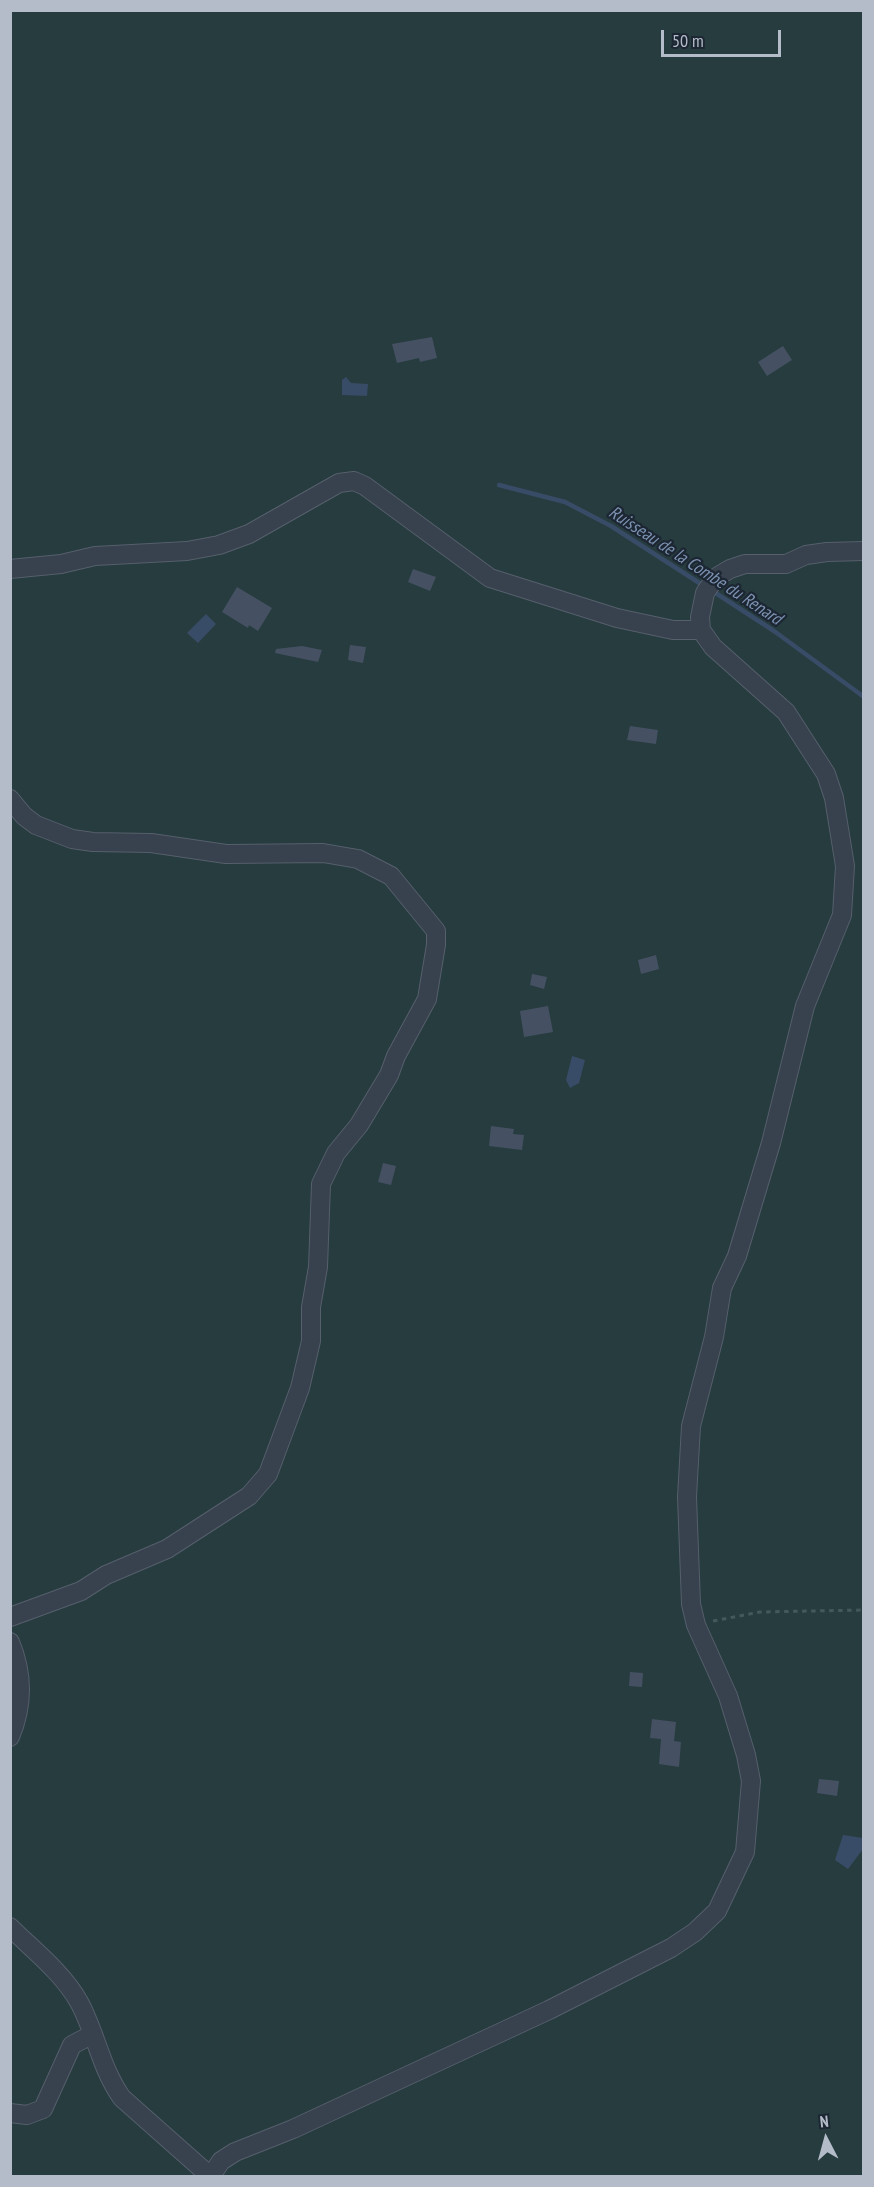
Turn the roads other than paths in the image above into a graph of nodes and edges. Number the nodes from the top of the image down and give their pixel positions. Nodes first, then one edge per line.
1 (864, 551) edge
2 (10, 569) edge
3 (701, 630) junction
4 (10, 799) edge
5 (10, 1617) edge
6 (10, 1642) edge
7 (10, 1737) edge
8 (10, 1927) edge
9 (93, 2034) junction
10 (10, 2113) edge
11 (211, 2176) edge

1 - 3 street
2 - 3 street
3 - 11 street
4 - 5 street
6 - 7 street
8 - 9 street
9 - 10 street
9 - 11 street

